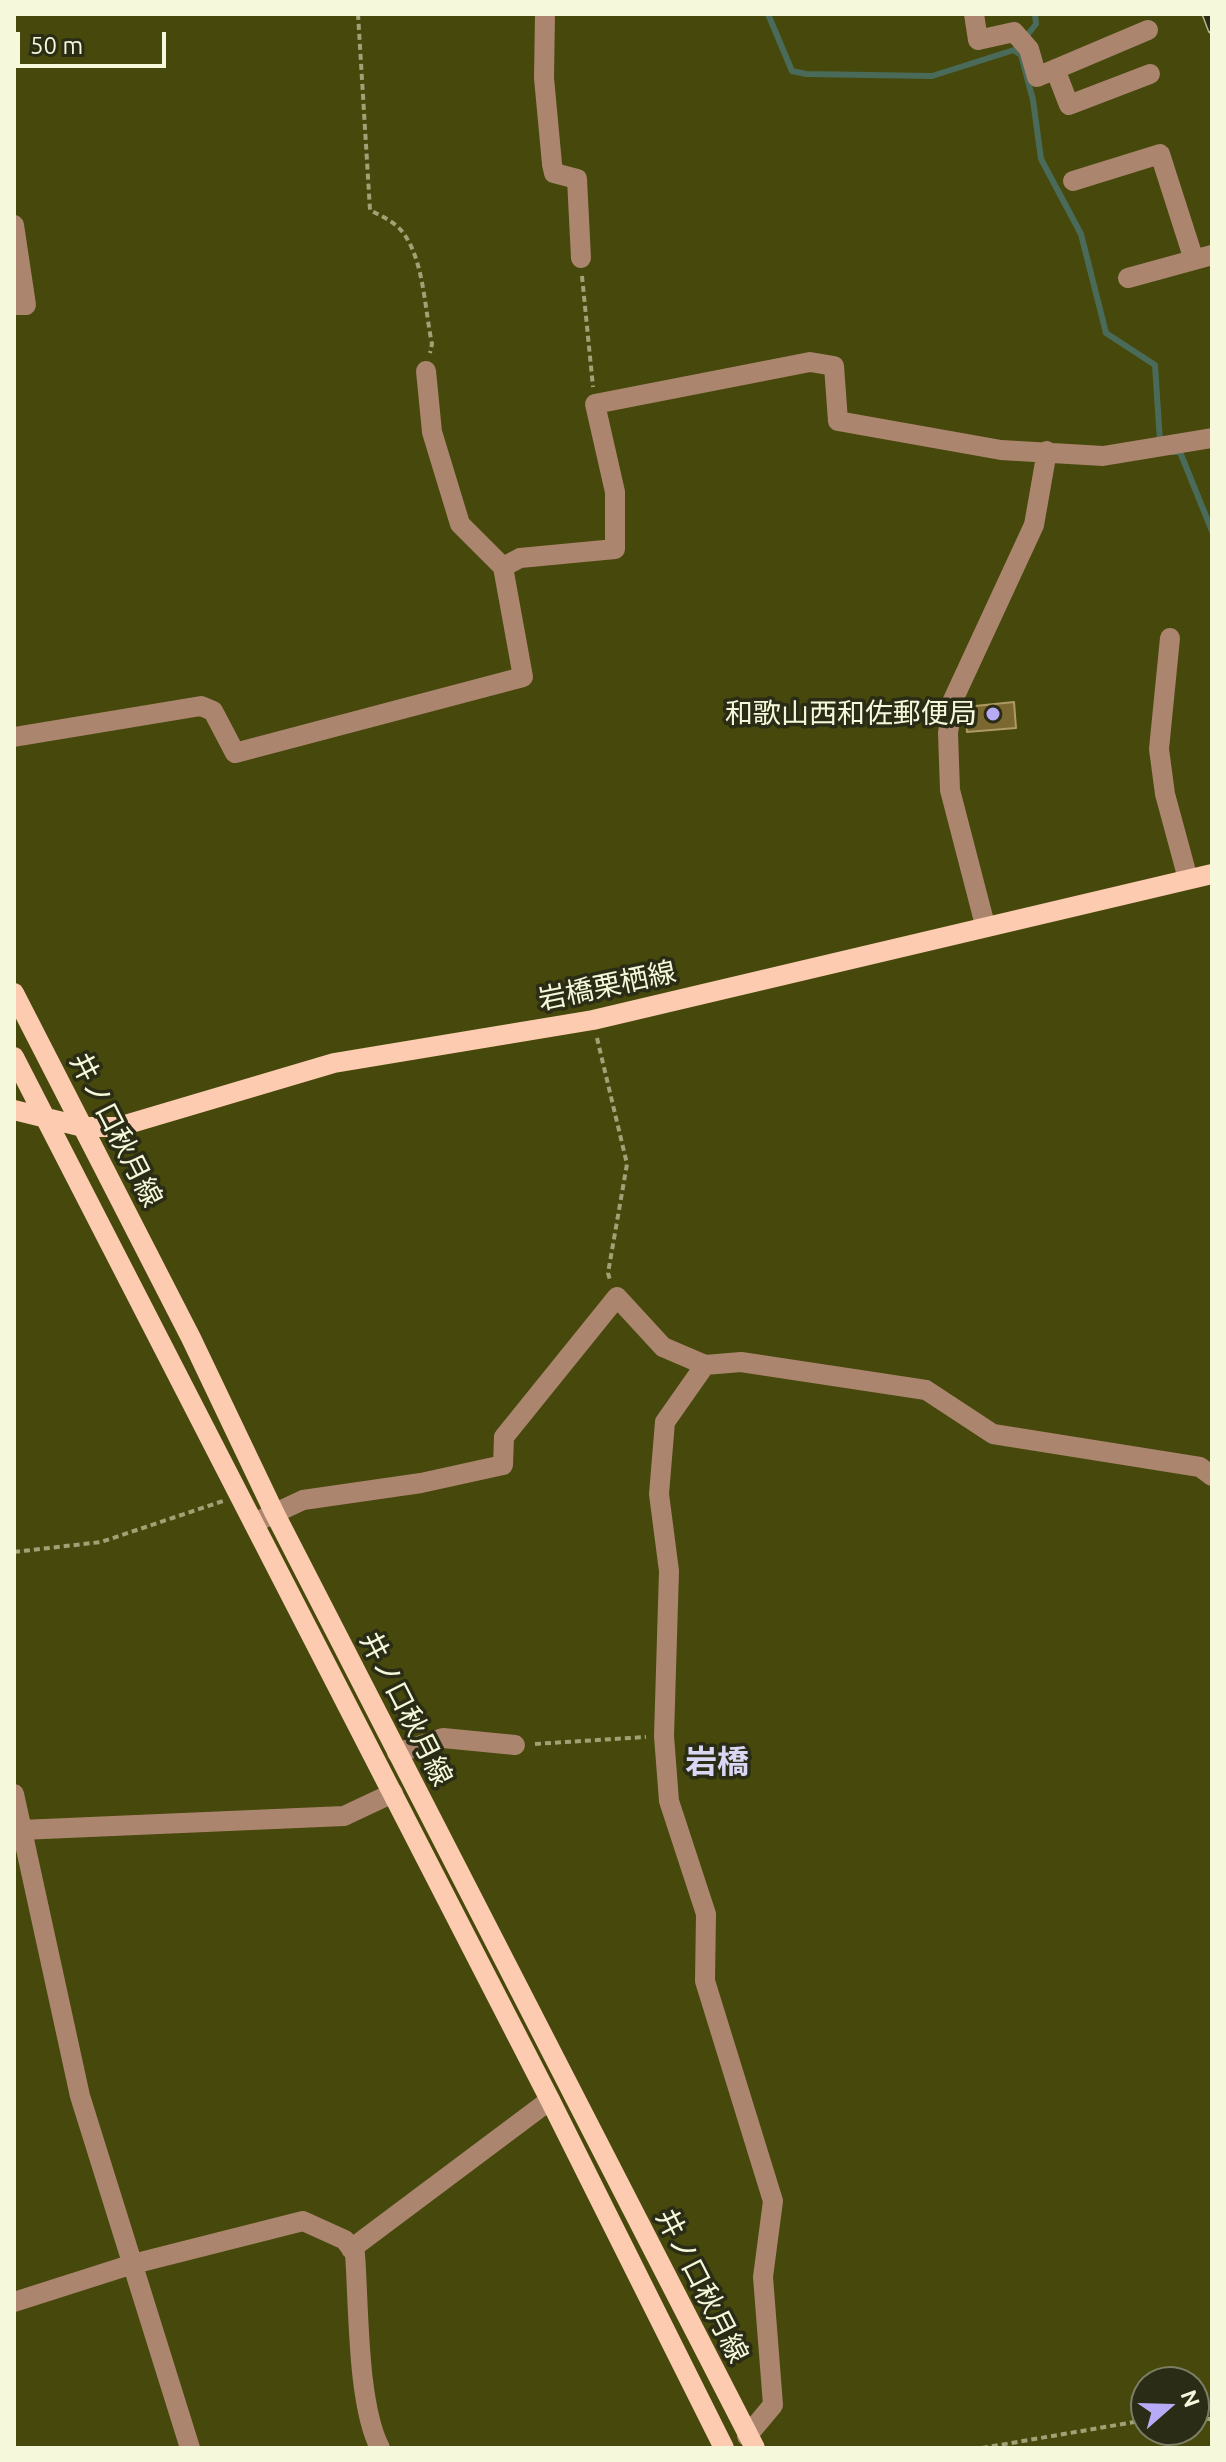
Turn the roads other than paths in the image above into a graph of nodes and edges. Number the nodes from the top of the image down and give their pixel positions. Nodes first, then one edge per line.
1 (545, 14) edge
2 (974, 14) edge
3 (1148, 30) dead end
4 (1055, 69) junction
5 (1150, 74) dead end
6 (1073, 181) dead end
7 (14, 225) edge
8 (1203, 257) edge
9 (581, 258) road end
10 (1128, 278) dead end
11 (14, 305) edge
12 (426, 371) road end
13 (1212, 438) edge
14 (1047, 451) junction
15 (503, 567) junction
16 (1170, 638) dead end
17 (14, 737) edge
18 (1212, 874) edge
19 (1188, 879) junction
20 (985, 925) junction
21 (14, 993) edge
22 (14, 1057) edge
23 (14, 1110) edge
24 (46, 1118) junction
25 (83, 1127) junction
26 (705, 1365) junction
27 (1212, 1476) edge
28 (274, 1512) junction
29 (254, 1523) junction
30 (515, 1745) road end
31 (397, 1753) junction
32 (393, 1793) junction
33 (14, 1794) edge
34 (21, 1830) junction
35 (550, 2100) junction
36 (351, 2249) junction
37 (133, 2264) junction
38 (14, 2302) edge
39 (751, 2442) edge
40 (190, 2448) edge
41 (380, 2448) edge
42 (724, 2448) edge

1 - 9 street
2 - 4 street
3 - 4 street
4 - 5 street
6 - 8 street
7 - 11 street
8 - 10 street
12 - 15 street
13 - 14 street
14 - 15 street
14 - 20 street
15 - 17 street
16 - 19 street
18 - 19 main road, 岩橋栗栖線
19 - 20 main road, 岩橋栗栖線
20 - 25 main road, 岩橋栗栖線
21 - 25 main road, 井ノ口秋月線
22 - 24 main road, 井ノ口秋月線
23 - 24 main road, 岩橋栗栖線
24 - 25 main road, 岩橋栗栖線
24 - 29 main road, 井ノ口秋月線
25 - 28 main road, 井ノ口秋月線
26 - 27 street
26 - 28 street
26 - 39 street
28 - 29 street
28 - 31 main road, 井ノ口秋月線
29 - 32 main road, 井ノ口秋月線
30 - 31 street
31 - 39 main road, 井ノ口秋月線
32 - 34 street
32 - 35 main road, 井ノ口秋月線
33 - 34 street
34 - 37 street
35 - 36 street
35 - 42 main road, 井ノ口秋月線
36 - 37 street
36 - 41 street
37 - 38 street
37 - 40 street

